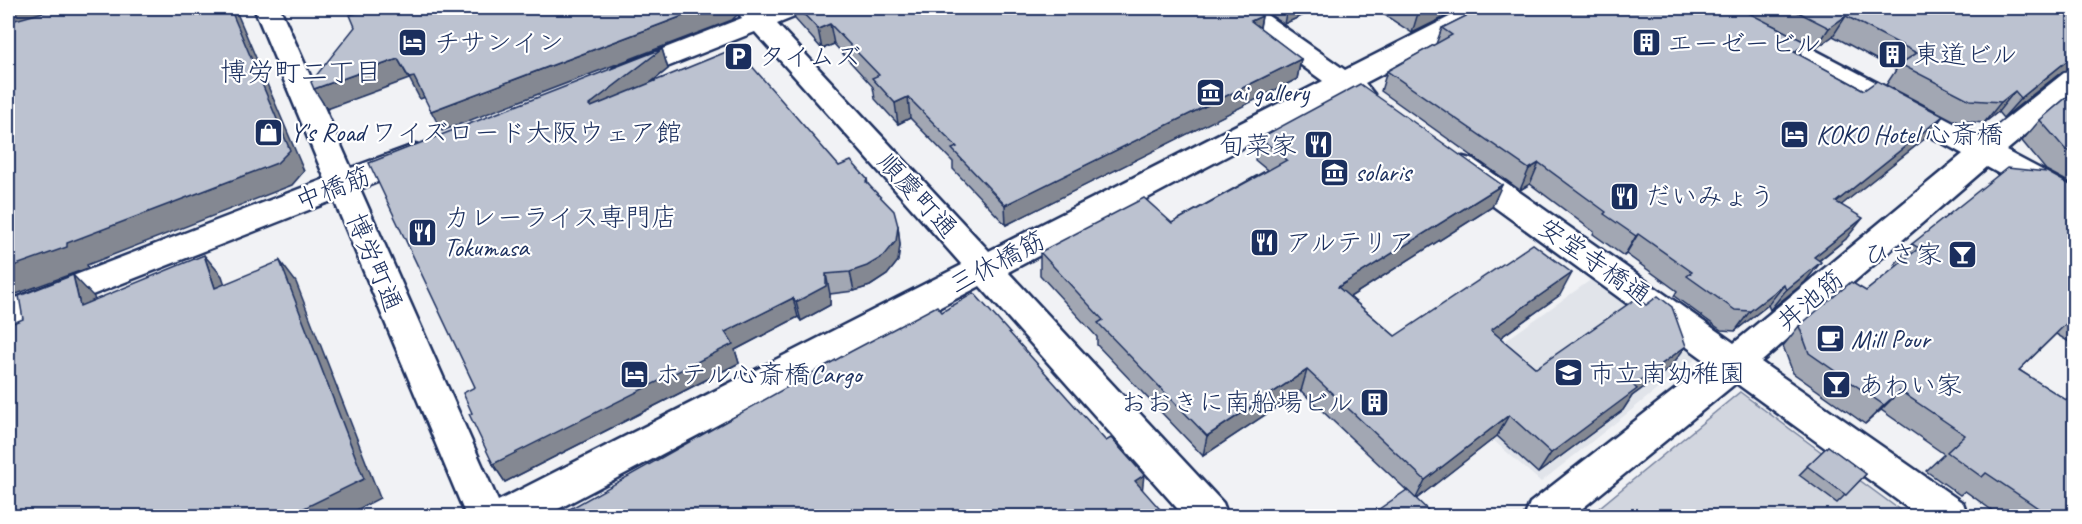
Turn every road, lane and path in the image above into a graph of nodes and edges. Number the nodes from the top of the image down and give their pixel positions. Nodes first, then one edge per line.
1 (267, 8) edge
2 (793, 8) edge
3 (1240, 8) edge
4 (1486, 8) edge
5 (1716, 8) edge
6 (754, 14) edge
7 (2074, 80) edge
8 (1343, 82) junction
9 (595, 85) edge
10 (1384, 112) edge
11 (441, 146) edge
12 (1985, 152) junction
13 (1442, 153) edge
14 (342, 184) junction
15 (2074, 201) edge
16 (985, 269) junction
17 (8, 315) edge
18 (1736, 362) junction
19 (485, 516) edge
20 (508, 516) edge
21 (1209, 516) edge
22 (1544, 516) edge
23 (1949, 516) edge

1 - 14 street, 博労町通
2 - 6 street
3 - 8 street
4 - 8 street, 三休橋筋
5 - 12 street
6 - 9 street
6 - 16 street, 順慶町通
7 - 12 street, 丼池筋
8 - 10 street
8 - 16 street, 三休橋筋
11 - 14 street, 中橋筋
12 - 15 street
12 - 18 street, 丼池筋
13 - 18 street, 安堂寺橋通
14 - 17 street, 中橋筋
14 - 19 street, 博労町通
16 - 20 street, 三休橋筋
16 - 21 street, 順慶町通
18 - 22 street, 丼池筋
18 - 23 street, 安堂寺橋通

